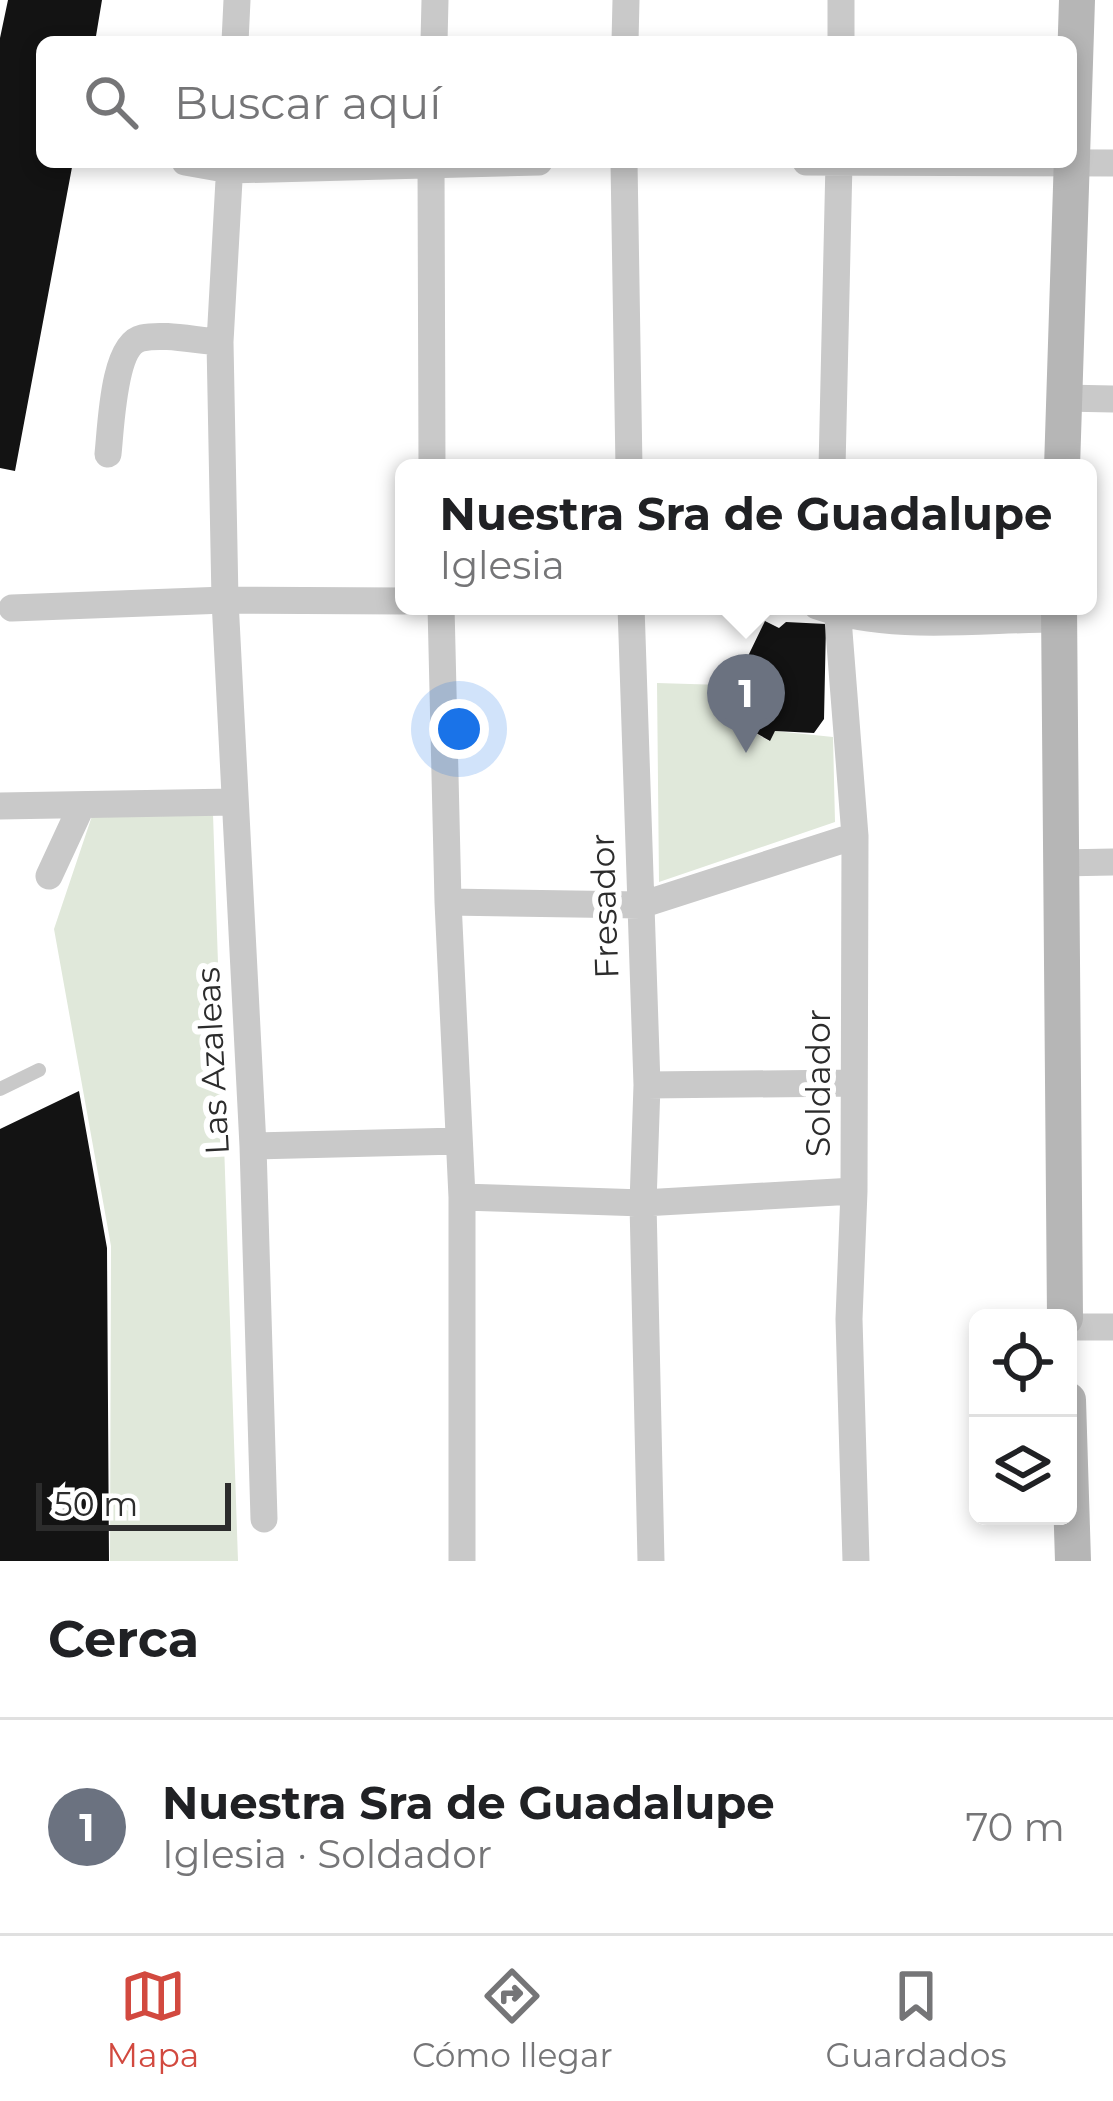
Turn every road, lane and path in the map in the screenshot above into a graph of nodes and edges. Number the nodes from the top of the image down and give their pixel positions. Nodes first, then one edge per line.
1 (237, 0) edge
2 (435, 0) edge
3 (626, 0) edge
4 (842, 0) edge
5 (1078, 0) edge
6 (235, 36) edge
7 (434, 36) edge
8 (625, 36) edge
9 (841, 36) edge
10 (1077, 36) edge
11 (1113, 163) edge
12 (1077, 164) edge
13 (230, 168) edge
14 (431, 168) edge
15 (623, 168) edge
16 (839, 168) edge
17 (1073, 168) edge
18 (220, 343) junction
19 (1063, 398) junction
20 (1113, 399) edge
21 (108, 454) dead end
22 (432, 459) edge
23 (628, 459) edge
24 (832, 459) edge
25 (1062, 459) edge
26 (225, 600) junction
27 (395, 601) edge
28 (13, 608) dead end
29 (441, 615) edge
30 (631, 615) edge
31 (831, 615) edge
32 (857, 615) edge
33 (999, 615) edge
34 (1059, 615) edge
35 (234, 802) junction
36 (0, 806) edge
37 (81, 807) junction
38 (855, 836) junction
39 (1060, 862) junction
40 (1113, 862) edge
41 (49, 876) dead end
42 (448, 902) junction
43 (641, 905) junction
44 (39, 1070) dead end
45 (854, 1083) junction
46 (646, 1085) junction
47 (0, 1089) edge
48 (459, 1141) junction
49 (253, 1146) junction
50 (854, 1191) junction
51 (462, 1197) junction
52 (643, 1203) junction
53 (1066, 1309) edge
54 (1077, 1327) edge
55 (1113, 1327) edge
56 (1069, 1417) edge
57 (264, 1520) dead end
58 (462, 1561) edge
59 (650, 1561) edge
60 (856, 1561) edge
61 (1073, 1561) edge

1 - 6 street
2 - 7 street
3 - 8 street
4 - 9 street
5 - 10 street
11 - 12 street
13 - 18 street, Las Azaleas
14 - 22 street
15 - 23 street
16 - 24 street
17 - 19 street
18 - 21 street
18 - 26 street, Las Azaleas
19 - 20 street
19 - 25 street
26 - 27 street
26 - 28 street
26 - 35 street, Las Azaleas
29 - 42 street
30 - 43 street, Fresador
31 - 38 street, Soldador
32 - 33 street
34 - 39 street
35 - 37 street
35 - 49 street, Las Azaleas
36 - 37 street
37 - 41 street
38 - 43 street
38 - 45 street, Soldador
39 - 40 street
39 - 53 street
42 - 43 street
42 - 48 street
43 - 46 street, Fresador
44 - 47 lane
45 - 46 street
45 - 50 street, Soldador
46 - 52 street, Fresador
48 - 49 street
48 - 51 street
49 - 57 street, Las Azaleas
50 - 52 street
50 - 60 street, Soldador
51 - 52 street
51 - 58 street
52 - 59 street, Fresador
54 - 55 street
56 - 61 street

